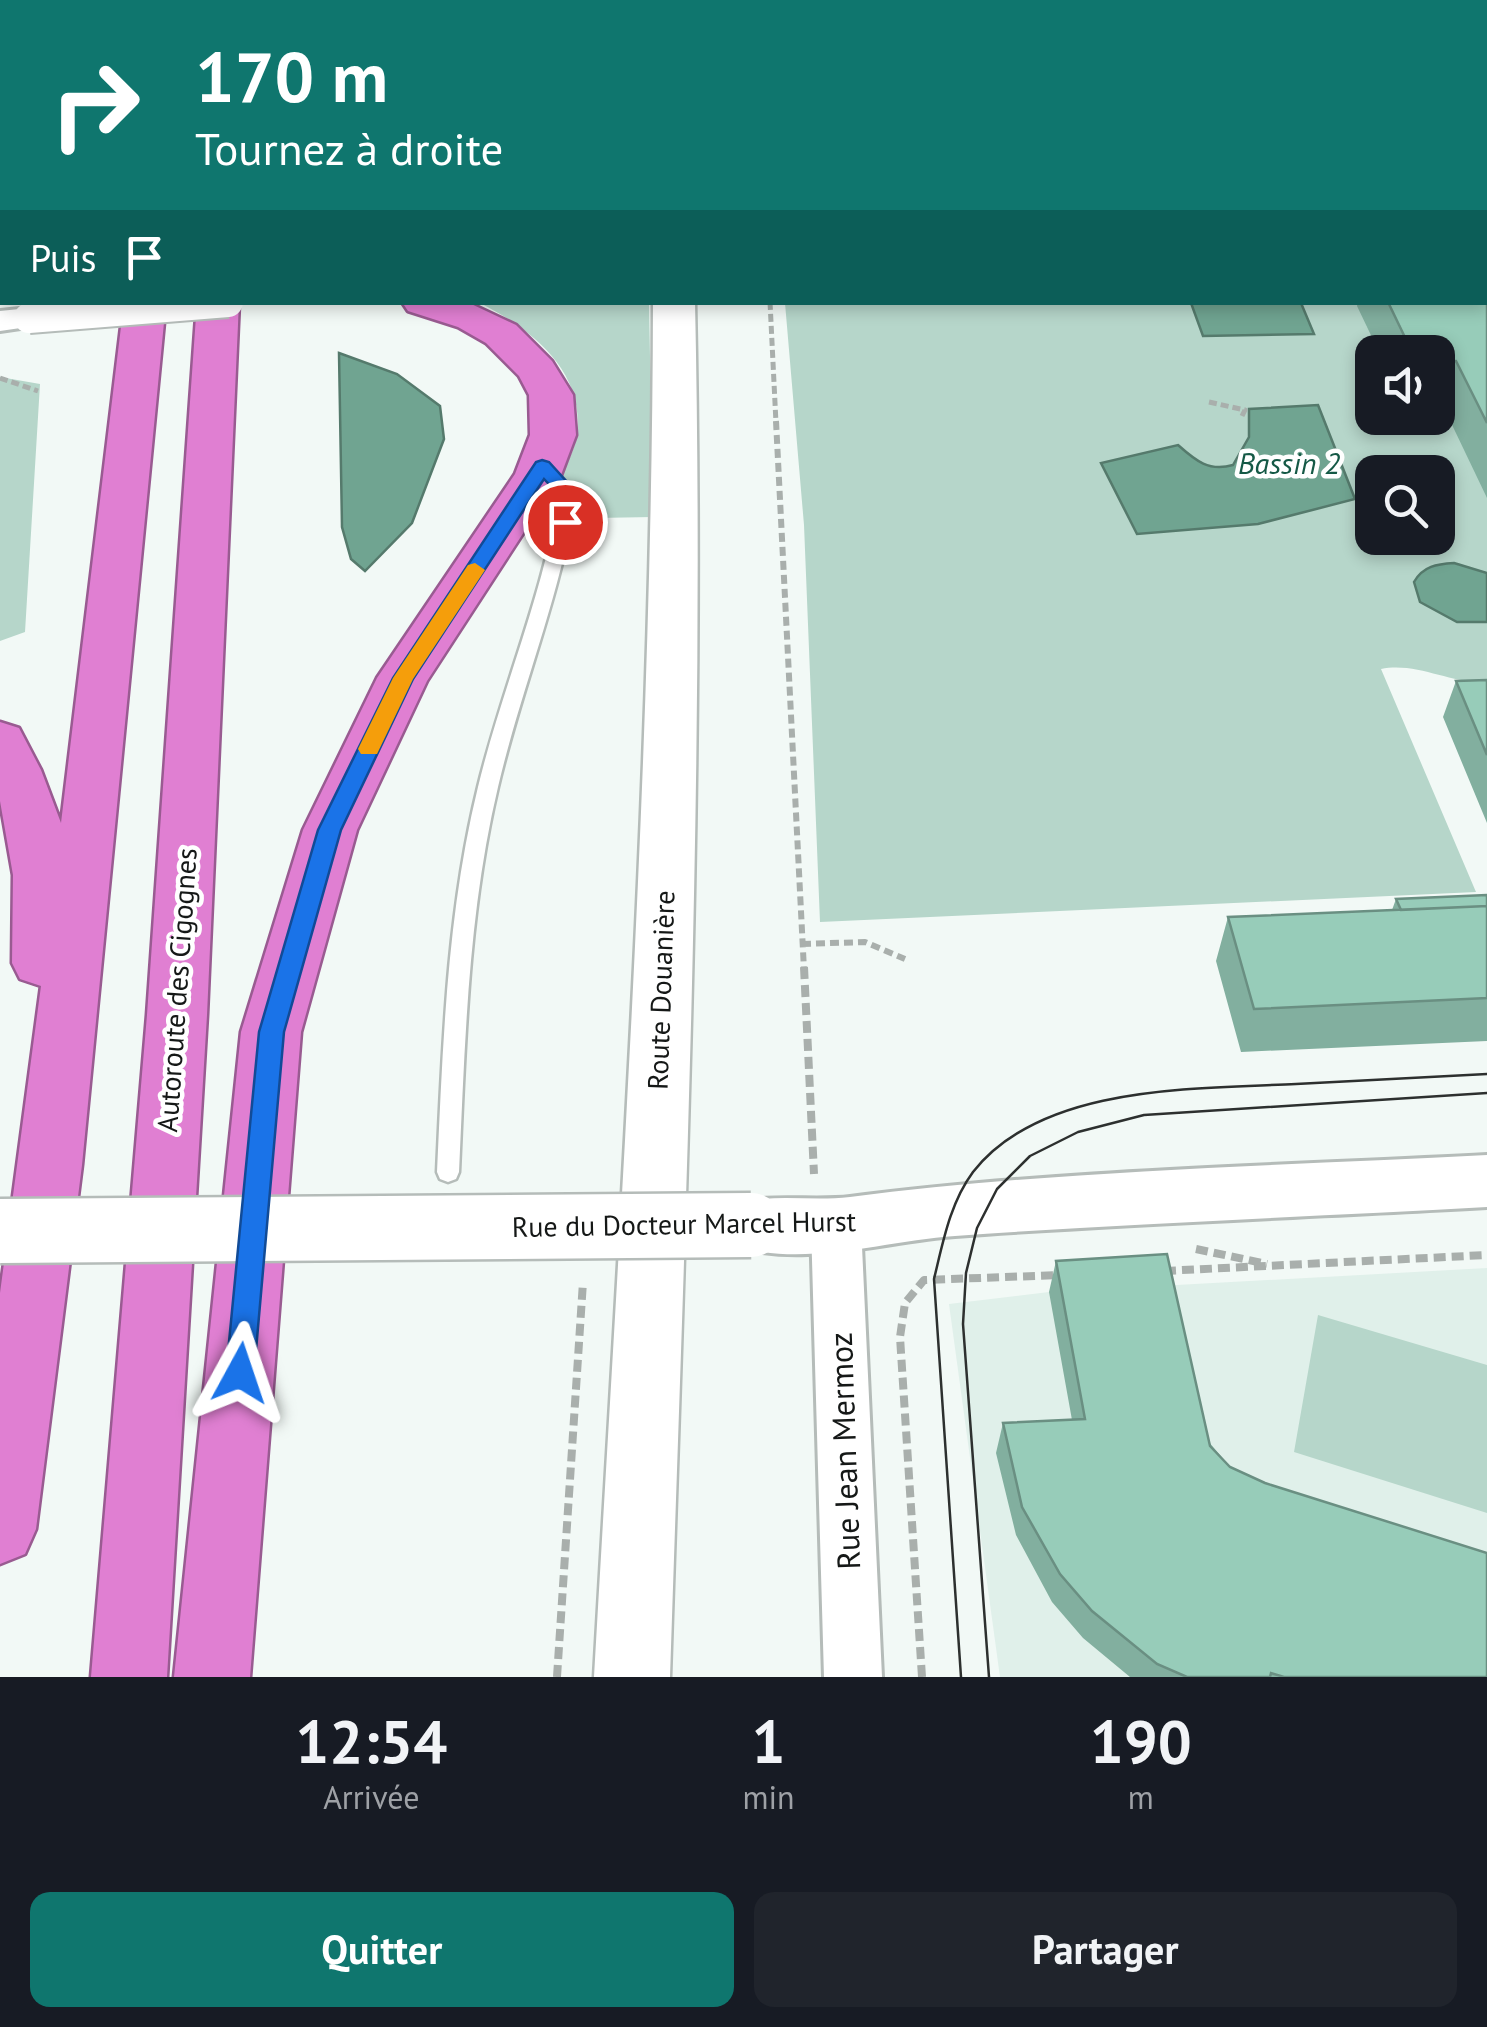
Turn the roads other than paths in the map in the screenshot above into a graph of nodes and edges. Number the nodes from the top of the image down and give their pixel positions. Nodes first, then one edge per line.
1 (145, 305) edge
2 (190, 305) edge
3 (218, 305) edge
4 (432, 305) edge
5 (674, 305) edge
6 (14, 319) edge
7 (542, 466) junction
8 (0, 741) edge
9 (51, 1166) junction
10 (448, 1172) dead end
11 (1487, 1181) edge
12 (836, 1226) junction
13 (0, 1230) edge
14 (0, 1529) edge
15 (129, 1677) edge
16 (212, 1677) edge
17 (632, 1677) edge
18 (853, 1677) edge

1 - 9 highway
2 - 6 street, bridge
3 - 15 highway, Autoroute des Cigognes
4 - 7 highway
5 - 17 main road, Route Douanière
7 - 10 lane
7 - 16 highway
8 - 9 highway
9 - 14 highway
11 - 12 street, Rue du Docteur Marcel Hurst
12 - 13 street, Rue du Docteur Marcel Hurst, bridge
12 - 18 street, Rue Jean Mermoz

